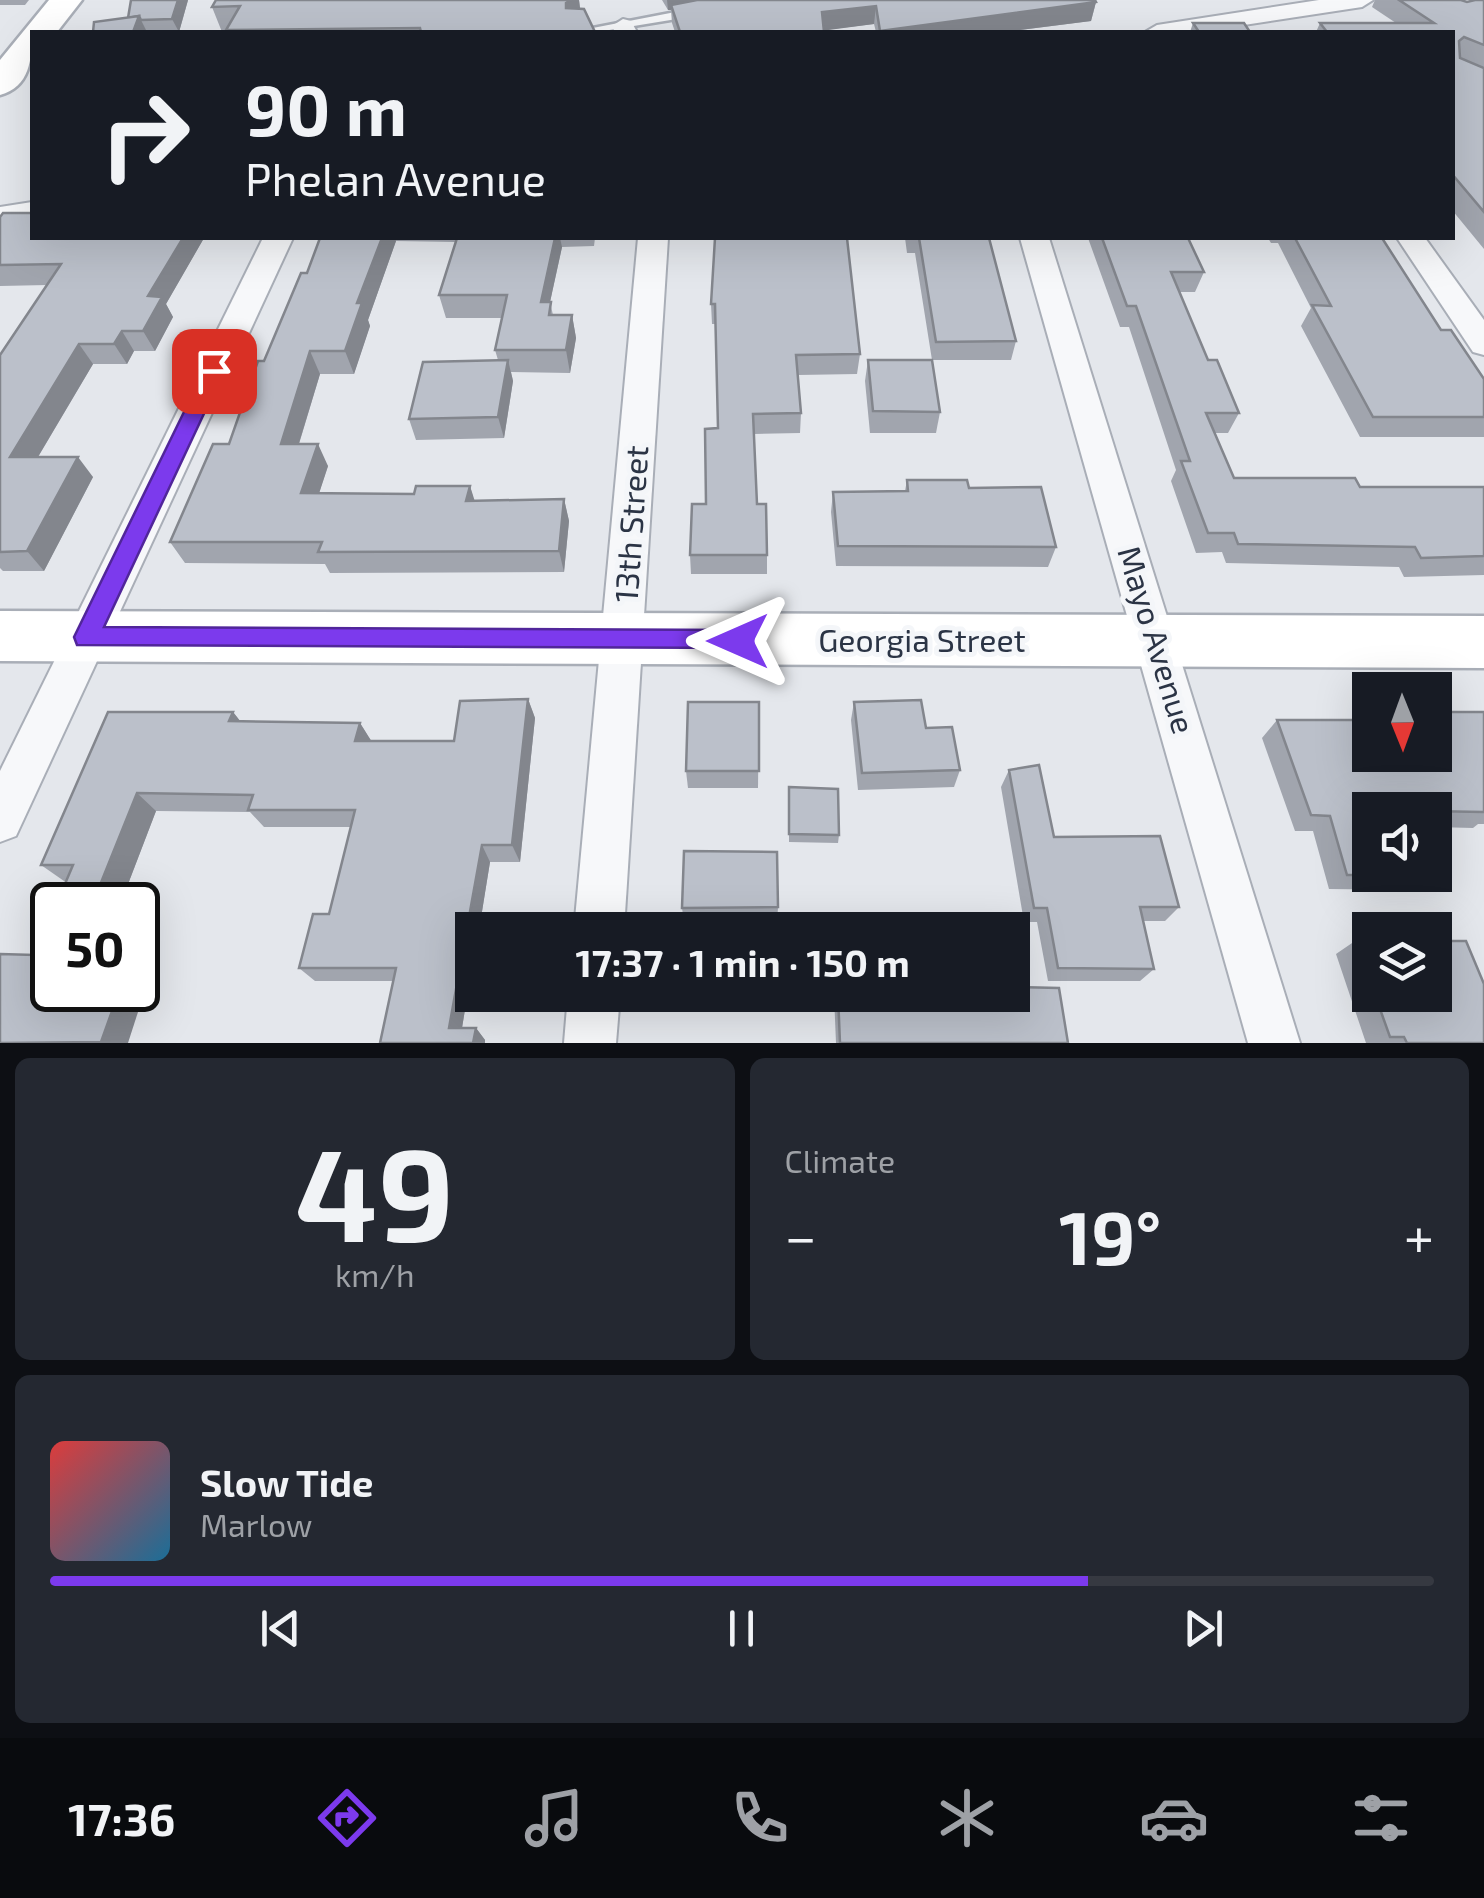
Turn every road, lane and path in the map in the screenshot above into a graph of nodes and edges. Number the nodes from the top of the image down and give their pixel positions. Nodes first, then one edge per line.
1 (66, 0) edge
2 (662, 0) edge
3 (1237, 0) edge
4 (1362, 0) edge
5 (1314, 8) junction
6 (708, 10) edge
7 (672, 16) junction
8 (1264, 24) edge
9 (1358, 26) edge
10 (624, 29) edge
11 (42, 30) edge
12 (1184, 30) edge
13 (30, 45) edge
14 (0, 84) edge
15 (30, 211) edge
16 (0, 216) edge
17 (277, 240) edge
18 (653, 240) edge
19 (1035, 240) edge
20 (1412, 240) edge
21 (1484, 344) edge
22 (0, 636) edge
23 (86, 637) junction
24 (624, 640) junction
25 (1157, 642) junction
26 (1484, 642) edge
27 (0, 820) edge
28 (601, 912) edge
29 (593, 1012) edge
30 (590, 1043) edge
31 (1274, 1043) edge

1 - 11 main road
2 - 7 lane
3 - 8 street
4 - 5 street
5 - 8 street
5 - 9 street
6 - 7 lane
7 - 10 lane
8 - 12 street
13 - 14 main road
15 - 16 street
17 - 23 street
18 - 24 street, 13th Street
19 - 25 street, Mayo Avenue
20 - 21 street
22 - 23 main road, Georgia Street
23 - 24 main road, Georgia Street
23 - 27 street
24 - 25 main road, Georgia Street
24 - 28 street, 13th Street
25 - 26 main road, Georgia Street
25 - 31 street, Mayo Avenue
29 - 30 street

